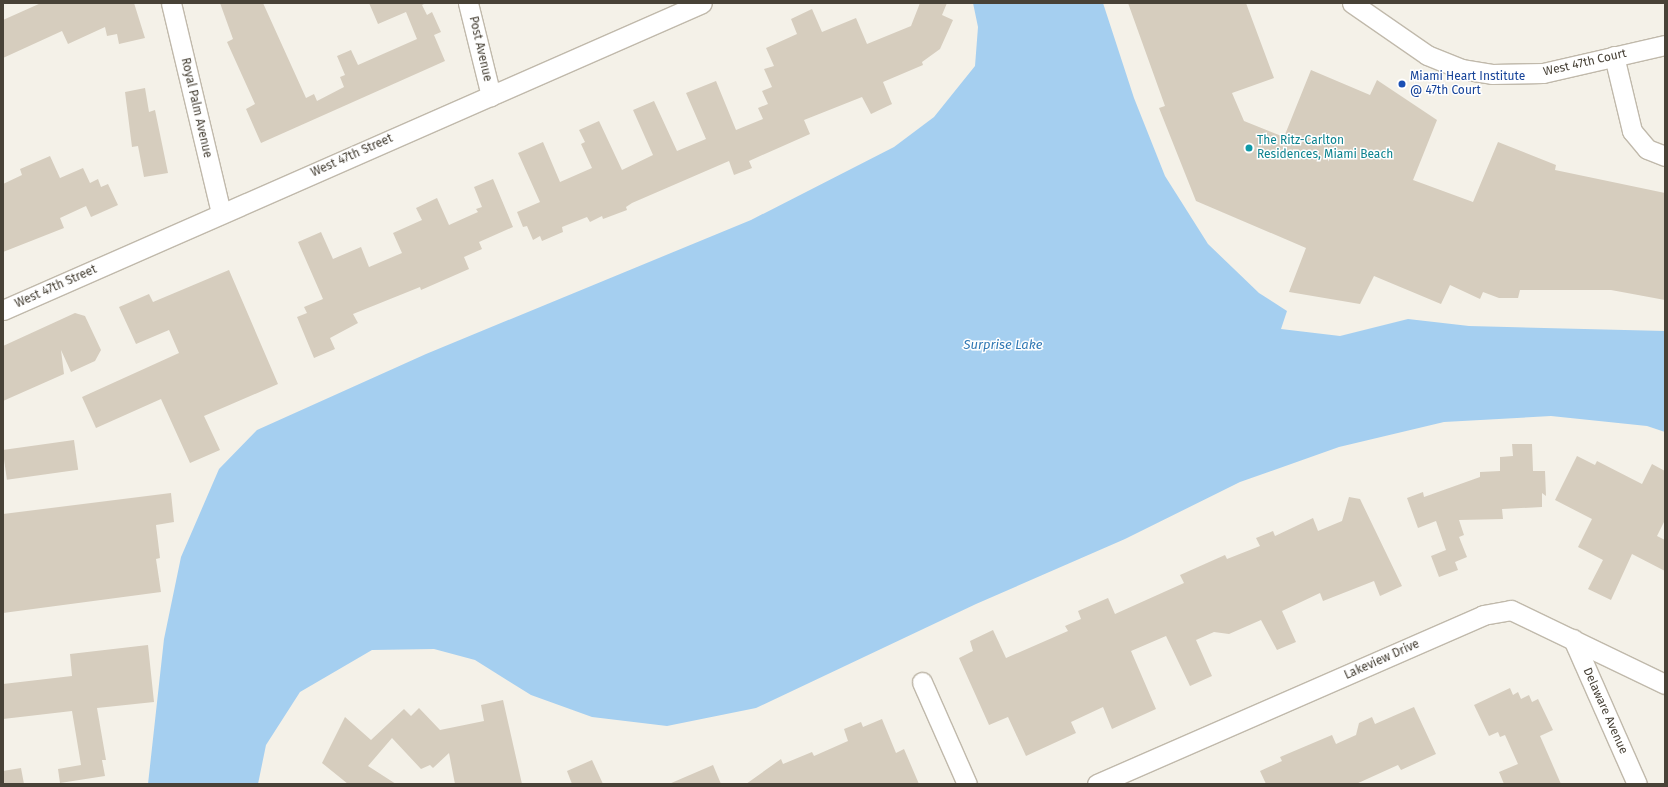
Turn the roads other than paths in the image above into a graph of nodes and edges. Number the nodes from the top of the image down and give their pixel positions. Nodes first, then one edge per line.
1 (171, 3) edge
2 (468, 3) edge
3 (702, 3) edge
4 (1352, 3) edge
5 (1665, 45) edge
6 (1614, 56) junction
7 (491, 96) junction
8 (1665, 156) edge
9 (221, 213) junction
10 (3, 310) edge
11 (1573, 639) junction
12 (922, 682) dead end
13 (1665, 684) edge
14 (967, 784) edge
15 (1097, 784) edge
16 (1637, 784) edge

1 - 9 street, Royal Palm Avenue
2 - 7 street, Post Avenue
3 - 7 street, West 47th Street
4 - 6 street, West 47th Court
5 - 6 street, West 47th Court
6 - 8 street
7 - 9 street, West 47th Street
9 - 10 street, West 47th Street
11 - 13 street, Lakeview Drive
11 - 15 street, Lakeview Drive
11 - 16 street, Delaware Avenue
12 - 14 street

